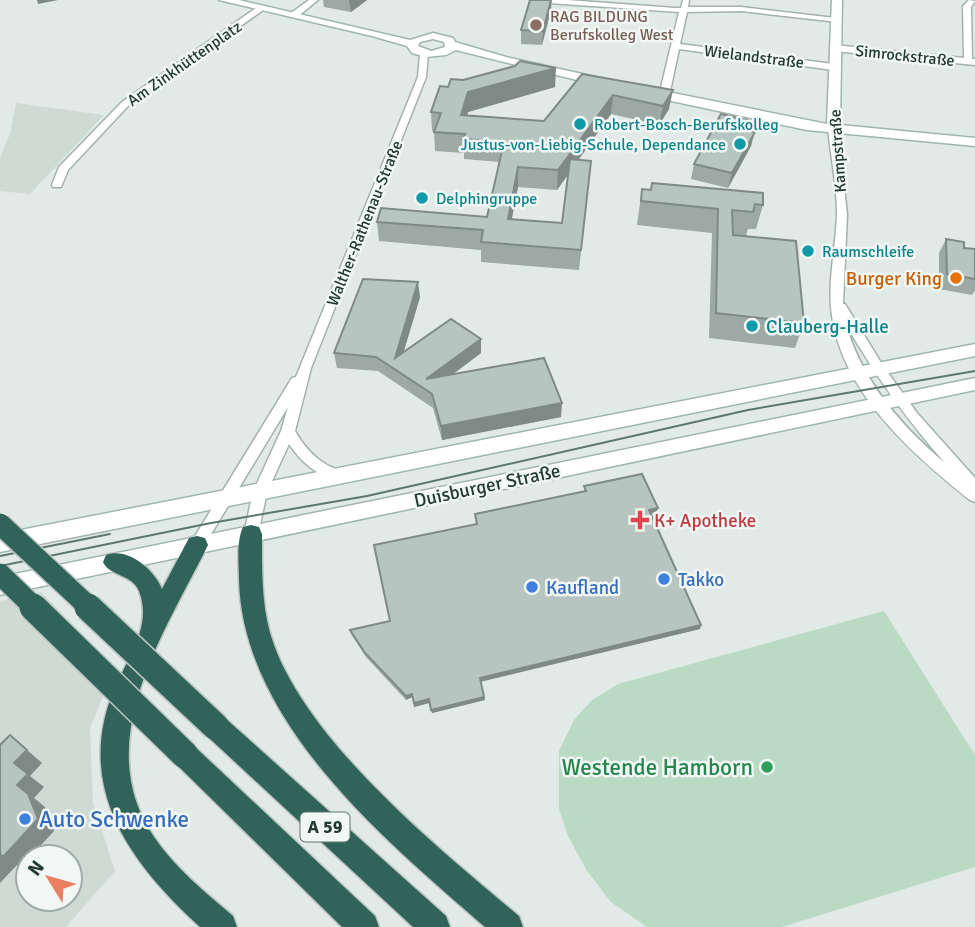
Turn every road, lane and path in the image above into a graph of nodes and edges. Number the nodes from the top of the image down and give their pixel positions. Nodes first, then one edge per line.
1 (224, 0) edge
2 (314, 0) edge
3 (534, 0) edge
4 (837, 0) edge
5 (972, 2) edge
6 (685, 5) edge
7 (262, 8) junction
8 (294, 15) junction
9 (835, 20) junction
10 (415, 41) junction
11 (676, 46) junction
12 (834, 48) junction
13 (439, 51) junction
14 (972, 62) edge
15 (833, 67) junction
16 (664, 96) junction
17 (833, 129) junction
18 (975, 142) edge
19 (57, 185) dead end
20 (838, 302) junction
21 (975, 350) edge
22 (305, 368) junction
23 (878, 369) junction
24 (856, 373) junction
25 (975, 384) edge
26 (900, 400) junction
27 (879, 405) junction
28 (289, 431) junction
29 (341, 477) junction
30 (975, 488) edge
31 (260, 492) junction
32 (975, 496) edge
33 (224, 499) junction
34 (0, 524) edge
35 (251, 534) junction
36 (0, 543) edge
37 (197, 545) junction
38 (114, 562) junction
39 (0, 574) edge
40 (0, 586) edge
41 (156, 624) junction
42 (222, 927) edge
43 (364, 927) edge
44 (435, 927) edge
45 (508, 927) edge

1 - 7 main road
2 - 8 street
3 - 6 street
4 - 9 main road, Kampstraße
5 - 14 street
6 - 9 street
6 - 11 street
7 - 8 main road
7 - 19 street, Am Zinkhüttenplatz
8 - 10 main road
9 - 12 main road, Kampstraße
10 - 13 main road
10 - 13 main road
11 - 15 street, Wielandstraße
11 - 16 street
12 - 14 street, Simrockstraße
12 - 15 main road, Kampstraße
13 - 16 main road
13 - 22 street, Walther-Rathenau-Straße
15 - 17 main road, Kampstraße
16 - 17 main road
17 - 18 main road
17 - 20 street, Kampstraße
20 - 23 street
20 - 24 street, Kampstraße
21 - 23 main road, Duisburger Straße
22 - 28 street, Walther-Rathenau-Straße
22 - 33 street, Walther-Rathenau-Straße
23 - 24 main road, Duisburger Straße
23 - 26 street
24 - 27 street, Kampstraße
24 - 29 main road, Duisburger Straße
25 - 26 main road, Duisburger Straße
26 - 27 main road, Duisburger Straße
26 - 30 street
27 - 32 street, Kampstraße
27 - 35 main road, Duisburger Straße
28 - 29 street
28 - 31 street, Walther-Rathenau-Straße
29 - 31 main road, Duisburger Straße
31 - 33 main road, Duisburger Straße
31 - 35 street, Walther-Rathenau-Straße
33 - 36 main road, Duisburger Straße
33 - 37 street, Walther-Rathenau-Straße
34 - 44 highway, A 59, bridge
35 - 37 main road, Duisburger Straße
35 - 45 highway
37 - 38 main road, Duisburger Straße
37 - 41 highway
38 - 40 main road, Duisburger Straße
38 - 41 highway
39 - 43 highway, A 59, bridge
41 - 42 highway

